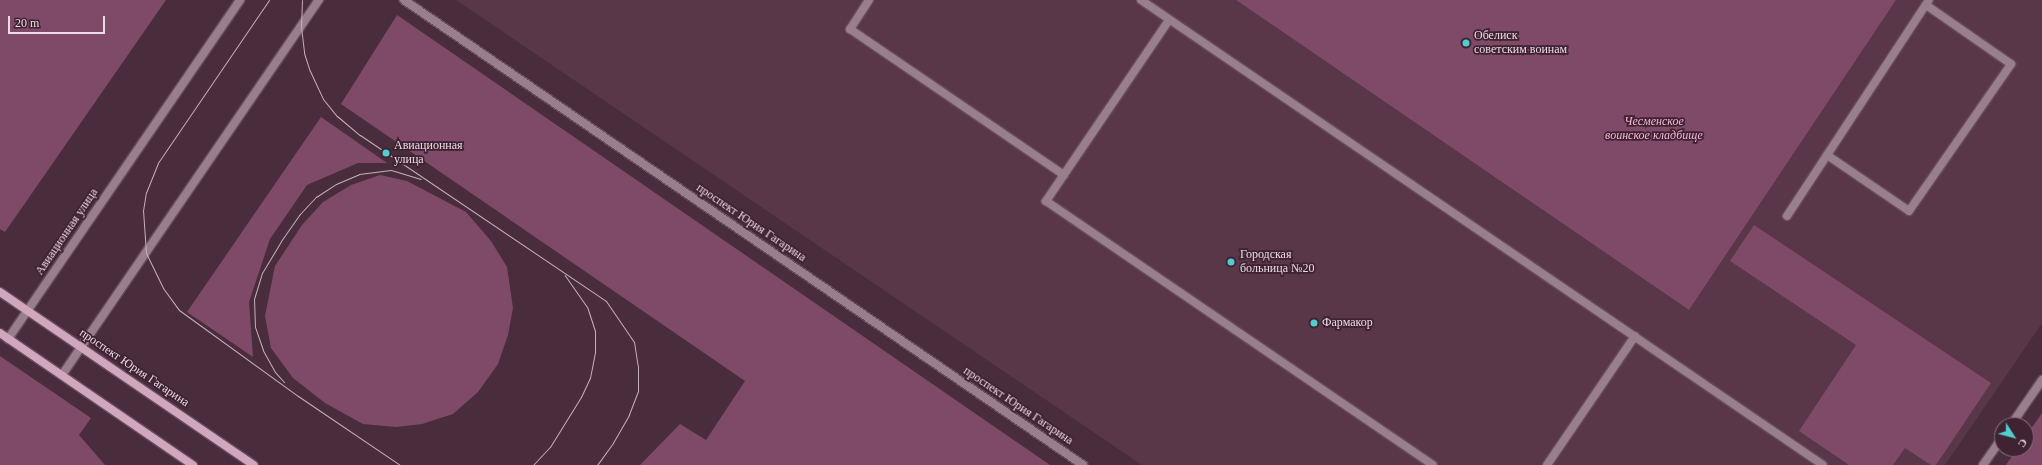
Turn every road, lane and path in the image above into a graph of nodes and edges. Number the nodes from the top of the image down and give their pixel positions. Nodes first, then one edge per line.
1 (240, 0) edge
2 (319, 0) edge
3 (404, 0) edge
4 (869, 0) edge
5 (1141, 0) edge
6 (1928, 2) edge
7 (1169, 20) junction
8 (1827, 155) junction
9 (1064, 175) junction
10 (1787, 216) dead end
11 (0, 292) edge
12 (28, 311) junction
13 (0, 333) edge
14 (1635, 336) junction
15 (8, 339) junction
16 (82, 347) junction
17 (62, 376) junction
18 (2042, 380) edge
19 (2017, 417) edge
20 (1994, 449) edge
21 (193, 465) edge
22 (254, 465) edge
23 (1084, 465) edge
24 (1433, 465) edge
25 (1547, 465) edge
26 (1823, 465) edge
27 (1983, 465) edge

1 - 12 street, Авиационная улица
2 - 16 street
3 - 23 street, проспект Юрия Гагарина
4 - 9 street
5 - 7 street
6 - 8 street
6 - 8 street
7 - 9 street
7 - 14 street
8 - 10 street
9 - 24 street
11 - 12 main road, проспект Юрия Гагарина
12 - 15 street, Авиационная улица
12 - 16 main road, проспект Юрия Гагарина
13 - 15 main road
14 - 25 street
14 - 26 street
15 - 17 main road
16 - 17 street
16 - 22 main road, проспект Юрия Гагарина
17 - 21 main road
18 - 19 street
20 - 27 street

